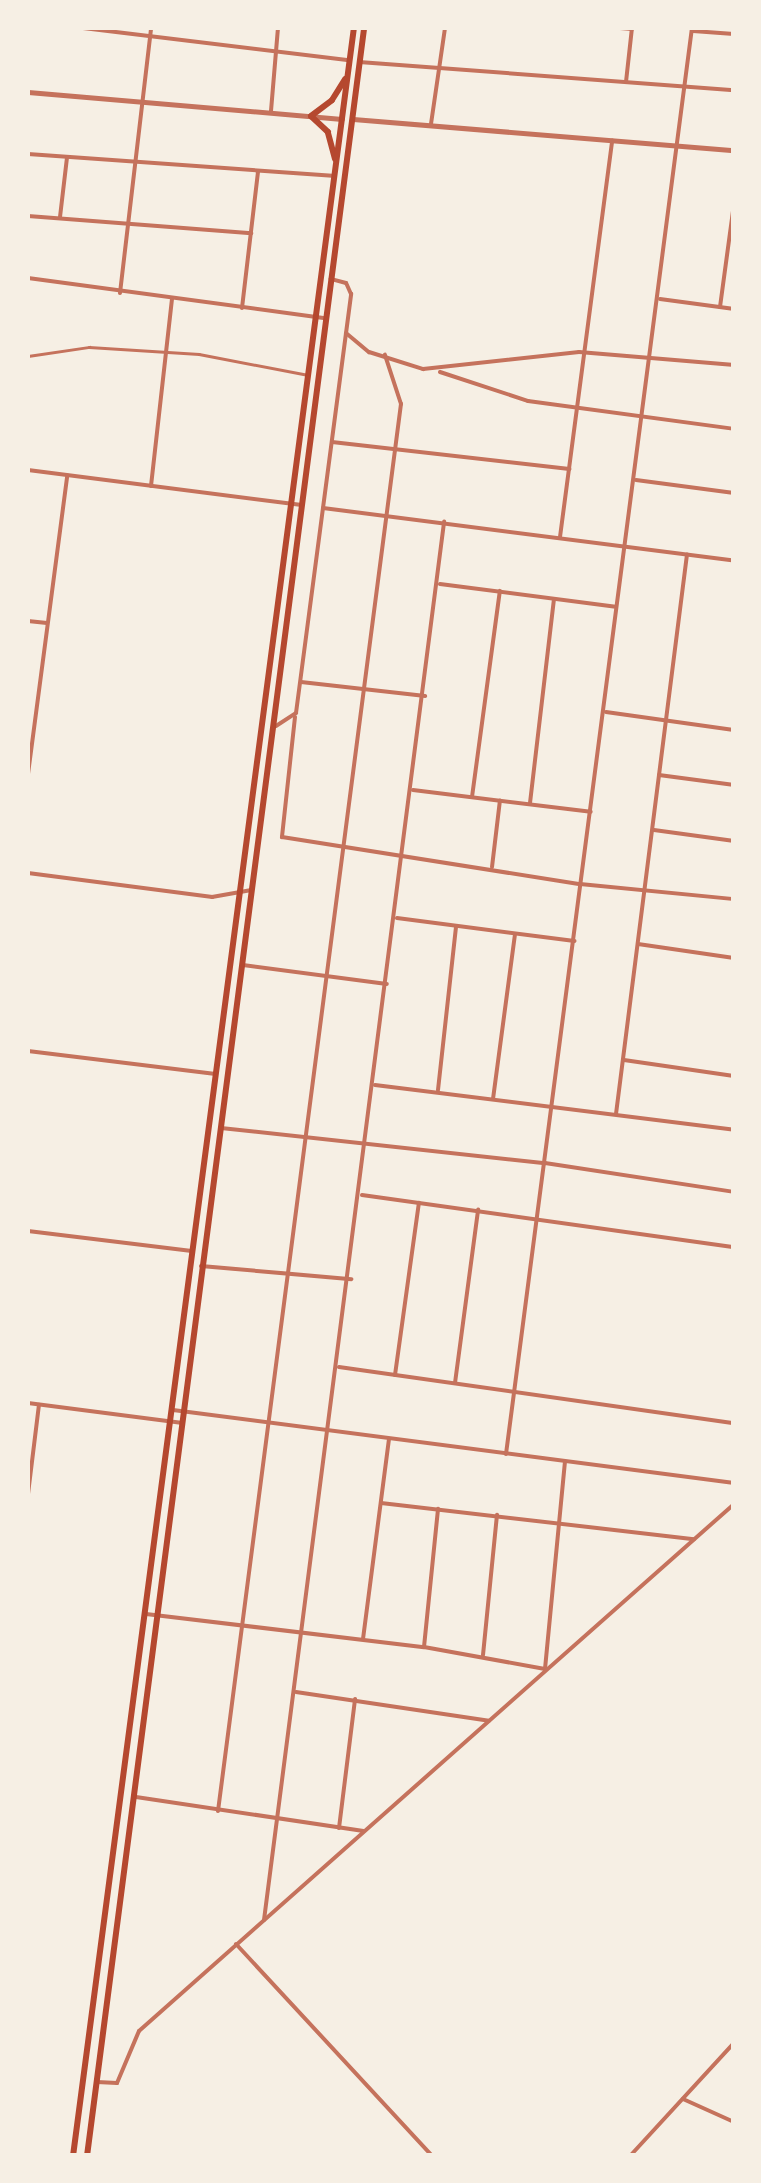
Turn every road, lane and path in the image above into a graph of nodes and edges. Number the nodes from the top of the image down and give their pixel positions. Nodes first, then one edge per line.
1 (83, 28) edge
2 (151, 28) edge
3 (278, 28) edge
4 (354, 28) edge
5 (364, 28) edge
6 (445, 28) edge
7 (620, 28) edge
8 (632, 28) edge
9 (692, 29) edge
10 (734, 34) edge
11 (150, 37) junction
12 (275, 50) junction
13 (350, 60) junction
14 (359, 62) junction
15 (438, 68) junction
16 (347, 74) junction
17 (626, 82) junction
18 (686, 86) junction
19 (734, 90) edge
20 (28, 92) edge
21 (143, 102) junction
22 (271, 112) junction
23 (311, 116) junction
24 (342, 118) junction
25 (354, 120) junction
26 (432, 124) junction
27 (612, 139) junction
28 (676, 145) junction
29 (734, 150) edge
30 (28, 154) edge
31 (66, 157) junction
32 (134, 162) junction
33 (337, 165) junction
34 (258, 171) junction
35 (335, 176) junction
36 (734, 202) edge
37 (28, 216) edge
38 (60, 218) junction
39 (129, 224) junction
40 (251, 233) junction
41 (28, 278) edge
42 (331, 279) junction
43 (120, 294) junction
44 (172, 298) junction
45 (660, 299) junction
46 (720, 307) junction
47 (242, 308) junction
48 (734, 309) edge
49 (321, 317) junction
50 (346, 332) junction
51 (167, 352) junction
52 (588, 352) junction
53 (28, 356) edge
54 (385, 356) junction
55 (652, 356) junction
56 (734, 366) edge
57 (437, 370) junction
58 (310, 375) junction
59 (580, 408) junction
60 (644, 418) junction
61 (734, 429) edge
62 (332, 442) junction
63 (394, 452) junction
64 (569, 469) junction
65 (28, 470) edge
66 (66, 476) junction
67 (636, 480) junction
68 (150, 486) junction
69 (734, 493) edge
70 (291, 504) junction
71 (301, 506) junction
72 (323, 508) junction
73 (386, 515) junction
74 (444, 522) junction
75 (560, 537) junction
76 (626, 544) junction
77 (687, 554) junction
78 (734, 560) edge
79 (440, 584) junction
80 (500, 591) junction
81 (554, 600) junction
82 (616, 606) junction
83 (28, 621) edge
84 (47, 623) junction
85 (300, 682) junction
86 (365, 688) junction
87 (426, 696) junction
88 (606, 712) junction
89 (295, 717) junction
90 (666, 722) junction
91 (272, 726) junction
92 (734, 730) edge
93 (28, 774) edge
94 (659, 775) junction
95 (734, 785) edge
96 (413, 790) junction
97 (472, 797) junction
98 (500, 800) junction
99 (530, 803) junction
100 (591, 812) junction
101 (652, 829) junction
102 (734, 840) edge
103 (342, 850) junction
104 (406, 858) junction
105 (492, 868) junction
106 (28, 873) edge
107 (580, 884) junction
108 (253, 889) junction
109 (644, 890) junction
110 (240, 892) junction
111 (734, 899) edge
112 (397, 918) junction
113 (456, 926) junction
114 (516, 934) junction
115 (576, 942) junction
116 (638, 944) junction
117 (734, 958) edge
118 (244, 965) junction
119 (328, 977) junction
120 (387, 984) junction
121 (28, 1051) edge
122 (624, 1060) junction
123 (218, 1074) junction
124 (734, 1076) edge
125 (375, 1084) junction
126 (437, 1092) junction
127 (493, 1099) junction
128 (552, 1106) junction
129 (616, 1114) junction
130 (221, 1128) junction
131 (734, 1130) edge
132 (306, 1133) junction
133 (367, 1141) junction
134 (546, 1162) junction
135 (734, 1192) edge
136 (362, 1195) junction
137 (419, 1202) junction
138 (478, 1210) junction
139 (538, 1219) junction
140 (28, 1231) edge
141 (734, 1247) edge
142 (193, 1251) junction
143 (202, 1266) junction
144 (290, 1271) junction
145 (350, 1279) junction
146 (339, 1367) junction
147 (394, 1375) junction
148 (455, 1383) junction
149 (515, 1391) junction
150 (28, 1403) edge
151 (39, 1404) junction
152 (172, 1410) junction
153 (184, 1412) junction
154 (171, 1421) junction
155 (183, 1423) junction
156 (271, 1423) junction
157 (734, 1423) edge
158 (331, 1430) junction
159 (389, 1440) junction
160 (506, 1454) junction
161 (565, 1462) junction
162 (734, 1483) edge
163 (28, 1494) edge
164 (380, 1502) junction
165 (734, 1504) edge
166 (438, 1509) junction
167 (497, 1515) junction
168 (555, 1523) junction
169 (694, 1539) junction
170 (146, 1614) junction
171 (156, 1615) junction
172 (242, 1624) junction
173 (305, 1631) junction
174 (363, 1639) junction
175 (424, 1647) junction
176 (483, 1655) junction
177 (545, 1669) junction
178 (296, 1692) junction
179 (355, 1699) junction
180 (490, 1720) junction
181 (132, 1796) junction
182 (218, 1811) junction
183 (280, 1820) junction
184 (339, 1828) junction
185 (363, 1831) junction
186 (264, 1920) junction
187 (236, 1944) junction
188 (734, 2043) edge
189 (97, 2082) junction
190 (682, 2099) junction
191 (734, 2122) edge
192 (73, 2156) edge
193 (87, 2156) edge
194 (432, 2156) edge
195 (630, 2156) edge

1 - 11 street
2 - 11 street
3 - 12 street
4 - 13 main road
5 - 14 main road
6 - 15 street
7 - 8 street
8 - 17 street
9 - 10 street
9 - 18 street
11 - 12 street
11 - 21 street
12 - 13 street
12 - 22 street
13 - 16 main road
14 - 15 street
14 - 25 main road
15 - 17 street
15 - 26 street
16 - 23 main road
16 - 24 main road
17 - 18 street
18 - 19 street
18 - 28 street
20 - 21 street
21 - 22 street
21 - 32 street
22 - 23 street
23 - 24 street
23 - 33 main road
24 - 25 street
24 - 33 main road
25 - 26 street
25 - 42 main road
26 - 27 street
27 - 28 street
27 - 52 street
28 - 29 street
28 - 45 street
30 - 31 street
31 - 32 street
31 - 38 street
32 - 34 street
32 - 39 street
33 - 35 main road
34 - 35 street
34 - 40 street
35 - 49 main road
36 - 46 street
37 - 38 street
38 - 39 street
39 - 40 street
39 - 43 street
40 - 47 street
41 - 43 street
42 - 49 main road
42 - 50 street
43 - 44 street
44 - 47 street
44 - 51 street
45 - 46 street
45 - 55 street
46 - 48 street
47 - 49 street
49 - 58 main road
49 - 71 main road
50 - 54 street
50 - 62 street
51 - 53 street
51 - 58 street
51 - 68 street
52 - 55 street
52 - 57 street
52 - 59 street
54 - 57 street
54 - 63 street
55 - 56 street
55 - 60 street
57 - 59 street
58 - 70 main road
59 - 60 street
59 - 64 street
60 - 61 street
60 - 67 street
62 - 63 street
62 - 72 street
63 - 64 street
63 - 73 street
64 - 75 street
65 - 66 street
66 - 68 street
66 - 84 street
67 - 69 street
67 - 76 street
68 - 70 street
70 - 71 street
70 - 110 main road
71 - 91 main road
72 - 73 street
72 - 85 street
73 - 74 street
73 - 86 street
74 - 75 street
74 - 79 street
75 - 76 street
76 - 77 street
76 - 82 street
77 - 78 street
77 - 90 street
79 - 80 street
79 - 87 street
80 - 81 street
80 - 97 street
81 - 82 street
81 - 99 street
82 - 88 street
83 - 84 street
84 - 93 street
85 - 86 street
85 - 89 street
86 - 87 street
86 - 103 street
87 - 96 street
88 - 90 street
88 - 100 street
89 - 91 street
89 - 103 street
90 - 92 street
90 - 94 street
91 - 108 main road
94 - 95 street
94 - 101 street
96 - 97 street
96 - 104 street
97 - 98 street
98 - 99 street
98 - 105 street
99 - 100 street
100 - 107 street
101 - 102 street
101 - 109 street
103 - 104 street
103 - 119 street
104 - 105 street
104 - 112 street
105 - 107 street
106 - 110 street
107 - 109 street
107 - 115 street
108 - 110 street
108 - 118 main road
109 - 111 street
109 - 116 street
110 - 123 main road
112 - 113 street
112 - 120 street
113 - 114 street
113 - 126 street
114 - 115 street
114 - 127 street
115 - 128 street
116 - 117 street
116 - 122 street
118 - 119 street
118 - 130 main road
119 - 120 street
119 - 132 street
120 - 125 street
121 - 123 street
122 - 124 street
122 - 129 street
123 - 142 main road
125 - 126 street
125 - 133 street
126 - 127 street
127 - 128 street
128 - 129 street
128 - 134 street
129 - 131 street
130 - 132 street
130 - 143 main road
132 - 133 street
132 - 144 street
133 - 134 street
133 - 136 street
134 - 135 street
134 - 139 street
136 - 137 street
136 - 145 street
137 - 138 street
137 - 147 street
138 - 139 street
138 - 148 street
139 - 141 street
139 - 149 street
140 - 142 street
142 - 152 main road
143 - 144 street
143 - 153 main road
144 - 145 street
144 - 156 street
145 - 146 street
146 - 147 street
146 - 158 street
147 - 148 street
148 - 149 street
149 - 157 street
149 - 160 street
150 - 151 street
151 - 154 street
151 - 163 street
152 - 153 street
152 - 154 main road
153 - 155 main road
153 - 156 street
154 - 155 street
154 - 170 main road
155 - 171 main road
156 - 158 street
156 - 172 street
158 - 159 street
158 - 173 street
159 - 160 street
159 - 164 street
160 - 161 street
161 - 162 street
161 - 168 street
164 - 166 street
164 - 174 street
165 - 169 street
166 - 167 street
166 - 175 street
167 - 168 street
167 - 176 street
168 - 169 street
168 - 177 street
169 - 177 street
170 - 171 street
170 - 192 main road
171 - 172 street
171 - 181 main road
172 - 173 street
172 - 182 street
173 - 174 street
173 - 178 street
174 - 175 street
175 - 176 street
176 - 177 street
177 - 180 street
178 - 179 street
178 - 183 street
179 - 180 street
179 - 184 street
180 - 185 street
181 - 182 street
181 - 189 main road
182 - 183 street
183 - 184 street
183 - 186 street
184 - 185 street
185 - 186 street
186 - 187 street
187 - 189 street
187 - 194 street
188 - 190 street
189 - 193 main road
190 - 191 street
190 - 195 street

